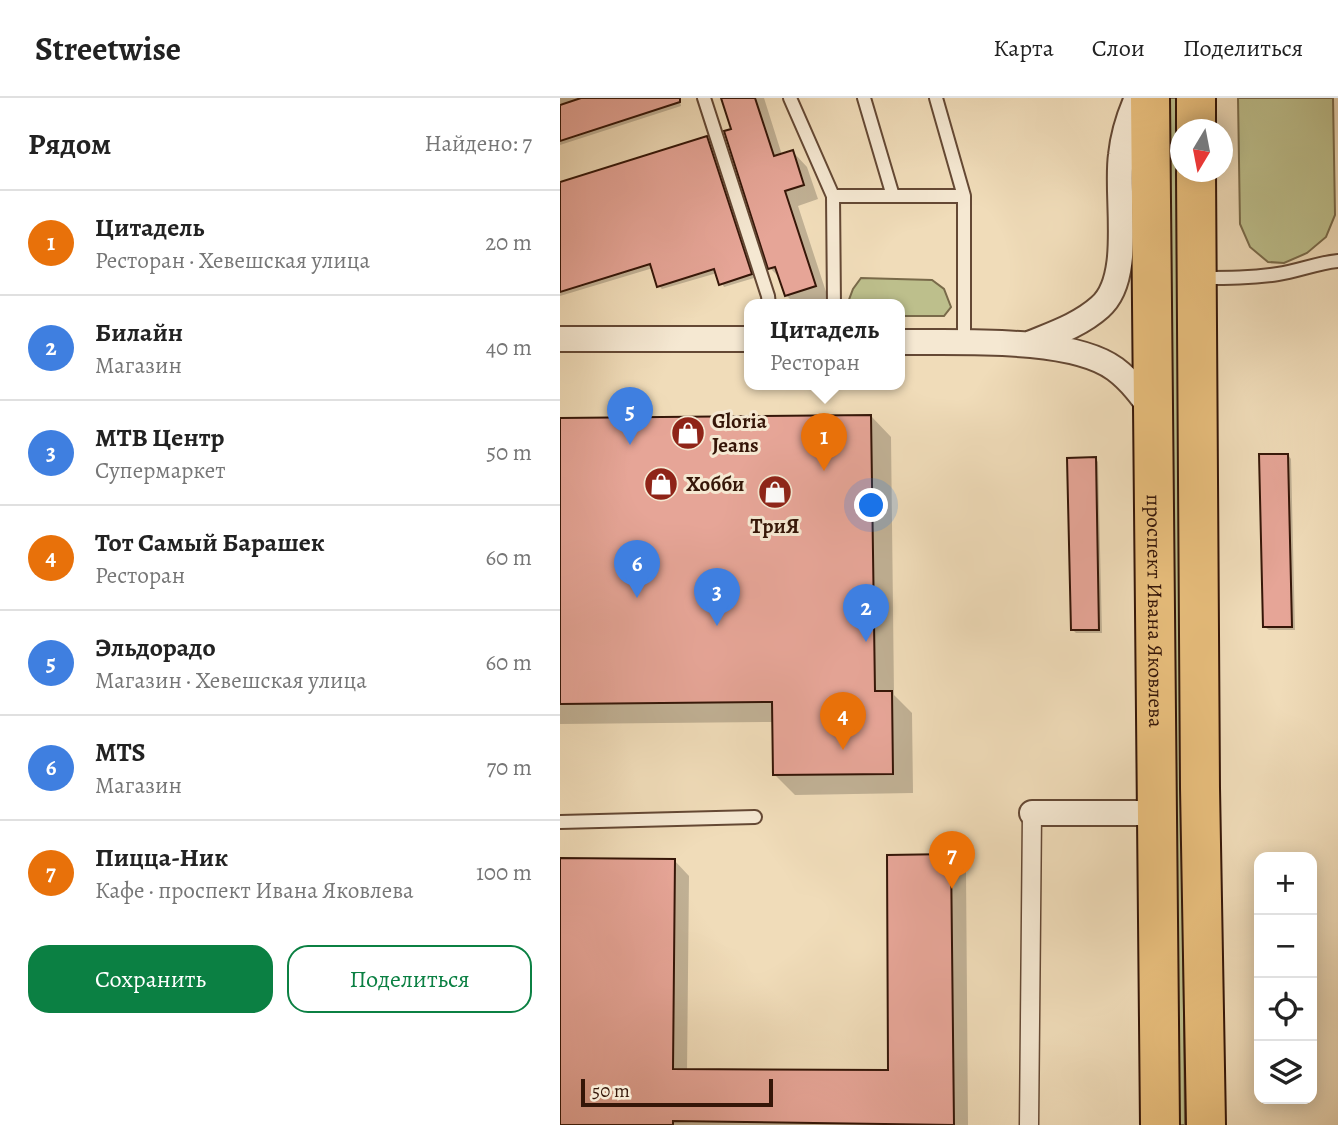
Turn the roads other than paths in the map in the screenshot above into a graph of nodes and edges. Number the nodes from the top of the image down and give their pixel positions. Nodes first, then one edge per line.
1 (704, 98) edge
2 (790, 98) edge
3 (864, 98) edge
4 (936, 98) edge
5 (1137, 98) edge
6 (1150, 98) edge
7 (1196, 182) edge
8 (833, 196) junction
9 (893, 196) junction
10 (964, 196) junction
11 (1338, 261) edge
12 (1197, 278) junction
13 (768, 299) edge
14 (834, 299) edge
15 (560, 339) edge
16 (744, 339) edge
17 (905, 342) edge
18 (964, 343) junction
19 (1028, 344) junction
20 (1154, 413) junction
21 (1032, 813) joint
22 (1158, 813) junction
23 (755, 817) dead end
24 (560, 822) edge
25 (1029, 1125) edge
26 (1160, 1125) edge
27 (1206, 1125) edge

1 - 13 lane
2 - 8 lane
3 - 9 lane
4 - 10 lane
5 - 19 street
6 - 20 main road, проспект Ивана Яковлева
7 - 12 main road, проспект Ивана Яковлева
8 - 9 lane
8 - 14 lane
9 - 10 lane
10 - 18 lane
11 - 12 lane
12 - 27 main road, проспект Ивана Яковлева
15 - 16 street
17 - 18 street
18 - 19 street
19 - 20 street
20 - 22 main road, проспект Ивана Яковлева
21 - 22 street
21 - 25 street
22 - 26 main road, проспект Ивана Яковлева
23 - 24 lane

